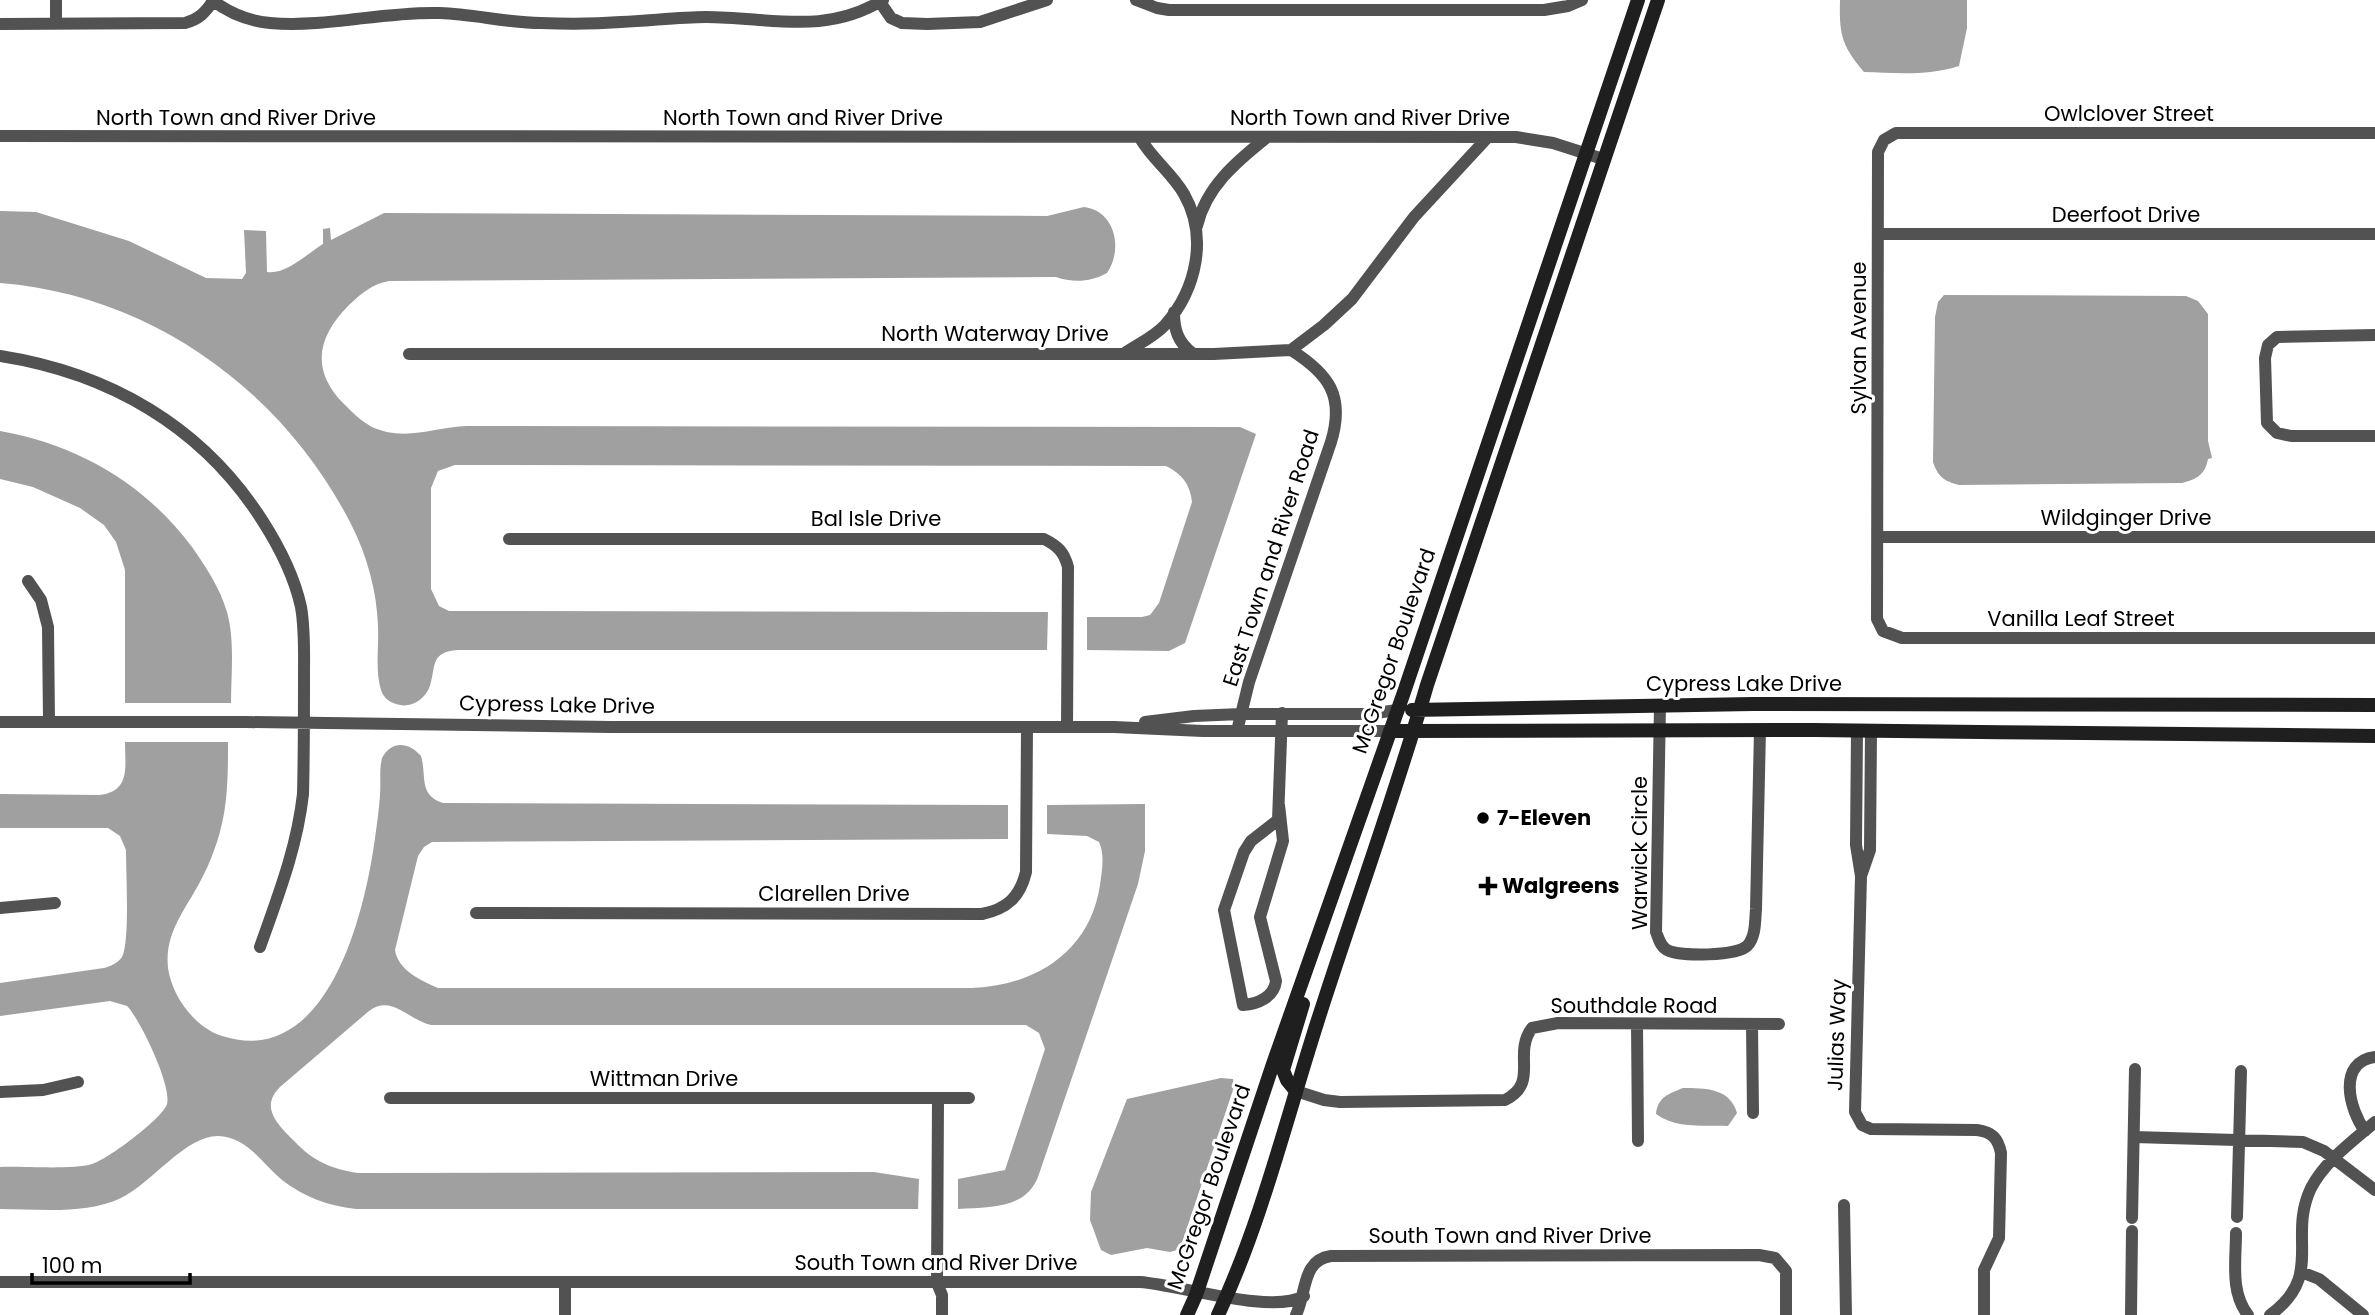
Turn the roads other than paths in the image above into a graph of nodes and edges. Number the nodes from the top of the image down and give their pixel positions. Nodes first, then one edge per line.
1 (56, 0) edge
2 (1047, 0) edge
3 (1136, 0) edge
4 (1582, 0) edge
5 (1638, 0) edge
6 (1658, 0) edge
7 (212, 1) edge
8 (881, 1) edge
9 (1288, 5) edge
10 (1451, 5) edge
11 (0, 23) edge
12 (56, 24) junction
13 (2375, 133) edge
14 (0, 136) edge
15 (1488, 137) junction
16 (1140, 138) junction
17 (1266, 138) junction
18 (1884, 140) joint
19 (1586, 153) junction
20 (1604, 159) junction
21 (1196, 229) junction
22 (1878, 234) junction
23 (2375, 234) edge
24 (1174, 312) junction
25 (2375, 335) edge
26 (1291, 350) junction
27 (1124, 353) junction
28 (1192, 353) junction
29 (409, 354) dead end
30 (0, 356) edge
31 (2375, 436) edge
32 (1878, 537) junction
33 (2375, 537) edge
34 (509, 539) dead end
35 (28, 581) dead end
36 (2375, 638) edge
37 (1660, 705) junction
38 (2036, 705) junction
39 (2375, 705) edge
40 (1397, 710) junction
41 (1419, 710) junction
42 (1282, 713) junction
43 (1241, 714) junction
44 (0, 722) edge
45 (49, 722) junction
46 (304, 722) junction
47 (1027, 727) junction
48 (1067, 727) junction
49 (1114, 727) junction
50 (1760, 730) junction
51 (1237, 731) junction
52 (1390, 731) junction
53 (1414, 731) junction
54 (1864, 731) junction
55 (1282, 732) junction
56 (1660, 732) junction
57 (2035, 732) junction
58 (2375, 736) edge
59 (1279, 805) junction
60 (55, 903) dead end
61 (0, 908) edge
62 (476, 914) dead end
63 (260, 947) dead end
64 (1310, 958) junction
65 (1637, 1024) junction
66 (1752, 1024) junction
67 (1779, 1024) dead end
68 (2375, 1057) edge
69 (2135, 1069) dead end
70 (2241, 1071) dead end
71 (78, 1082) dead end
72 (1296, 1091) junction
73 (0, 1092) edge
74 (390, 1098) dead end
75 (969, 1098) dead end
76 (938, 1099) junction
77 (1754, 1113) dead end
78 (2370, 1126) edge
79 (2134, 1137) junction
80 (2238, 1140) junction
81 (1638, 1141) dead end
82 (2334, 1158) junction
83 (2375, 1190) edge
84 (1844, 1205) dead end
85 (2237, 1217) dead end
86 (2236, 1233) dead end
87 (2301, 1272) junction
88 (0, 1282) edge
89 (565, 1283) junction
90 (937, 1283) junction
91 (1196, 1295) junction
92 (1304, 1296) junction
93 (1220, 1309) edge
94 (1236, 1313) dead end
95 (565, 1315) edge
96 (942, 1315) edge
97 (1187, 1315) edge
98 (1296, 1315) edge
99 (1786, 1315) edge
100 (1846, 1315) edge
101 (1984, 1315) edge
102 (2131, 1315) edge
103 (2248, 1315) edge
104 (2270, 1315) edge
105 (2363, 1315) edge

1 - 12 street
2 - 8 street
3 - 9 street
4 - 10 street
5 - 19 main road, McGregor Boulevard
6 - 20 main road, McGregor Boulevard
7 - 8 street
7 - 12 street
9 - 10 street
11 - 12 street
13 - 18 street, Owlclover Street
14 - 16 street, North Town and River Drive
15 - 17 street, North Town and River Drive
15 - 19 street, North Town and River Drive
15 - 26 street
16 - 17 street, North Town and River Drive
16 - 21 street
17 - 21 street
18 - 22 street, Sylvan Avenue
19 - 20 street, North Town and River Drive
19 - 40 main road, McGregor Boulevard
20 - 41 main road, McGregor Boulevard
21 - 24 street
22 - 23 street, Deerfoot Drive
22 - 32 street, Sylvan Avenue
24 - 27 street
24 - 28 street
25 - 31 street
26 - 28 street, North Waterway Drive
26 - 43 street, East Town and River Road
27 - 28 street, North Waterway Drive
27 - 29 street, North Waterway Drive
30 - 46 street
32 - 33 street, Wildginger Drive
32 - 36 street, Vanilla Leaf Street
34 - 48 street, Bal Isle Drive
35 - 45 street
37 - 38 main road, Cypress Lake Drive
37 - 41 main road, Cypress Lake Drive
37 - 56 street, Warwick Circle
38 - 39 main road, Cypress Lake Drive
38 - 57 main road
40 - 41 main road, Cypress Lake Drive
40 - 42 street, Cypress Lake Drive
40 - 52 main road, McGregor Boulevard
41 - 53 main road, McGregor Boulevard
42 - 43 street, Cypress Lake Drive
42 - 55 street
43 - 49 street, Cypress Lake Drive
43 - 51 street, East Town and River Road
44 - 45 street, Cypress Lake Drive
45 - 46 street, Cypress Lake Drive
46 - 47 street, Cypress Lake Drive
46 - 63 street
47 - 48 street, Cypress Lake Drive
47 - 62 street, Clarellen Drive
48 - 49 street, Cypress Lake Drive
49 - 51 street, Cypress Lake Drive
50 - 54 main road, Cypress Lake Drive
50 - 56 main road, Cypress Lake Drive
50 - 56 street, Warwick Circle
51 - 55 street, Cypress Lake Drive
52 - 53 main road, Cypress Lake Drive
52 - 55 street, Cypress Lake Drive
52 - 64 main road, McGregor Boulevard
53 - 56 main road, Cypress Lake Drive
53 - 72 main road, McGregor Boulevard
54 - 57 main road, Cypress Lake Drive
54 - 101 street, Julias Way
55 - 59 street
57 - 58 main road, Cypress Lake Drive
59 - 59 street
60 - 61 street
64 - 72 main road
64 - 91 main road, McGregor Boulevard
65 - 66 street, Southdale Road
65 - 72 street, Southdale Road
65 - 81 street
66 - 67 street, Southdale Road
66 - 77 street
68 - 78 street
69 - 79 street
70 - 80 street
71 - 73 street
72 - 93 main road, McGregor Boulevard
74 - 76 street, Wittman Drive
75 - 76 street, Wittman Drive
76 - 90 street
78 - 82 street
79 - 80 street
79 - 102 street
80 - 82 street
80 - 85 street
82 - 83 street
82 - 87 street
84 - 100 street
86 - 103 street
87 - 104 street
87 - 105 street
88 - 89 street, South Town and River Drive
89 - 90 street, South Town and River Drive
89 - 95 street
90 - 91 street, South Town and River Drive
90 - 96 street
91 - 93 street, South Town and River Drive
91 - 97 main road, McGregor Boulevard
92 - 93 street, South Town and River Drive
92 - 98 street
92 - 99 street, South Town and River Drive
93 - 94 street

